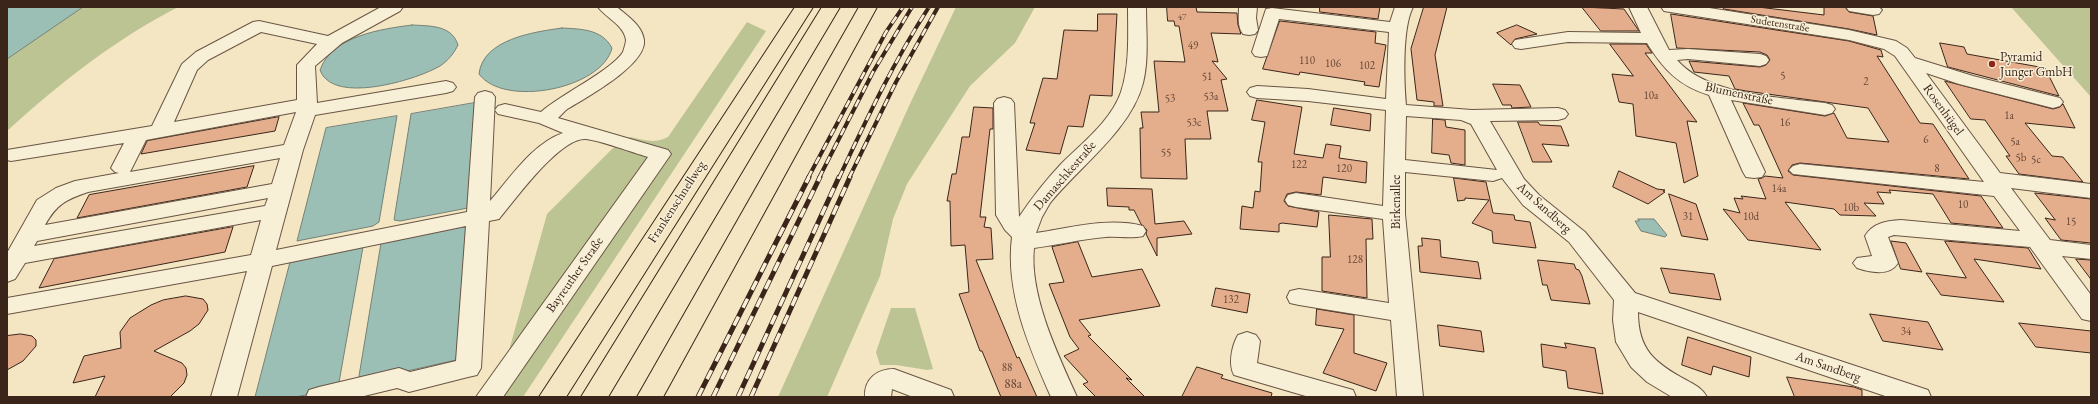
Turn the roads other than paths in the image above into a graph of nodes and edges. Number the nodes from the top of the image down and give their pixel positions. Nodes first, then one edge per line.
1 (394, 7) edge
2 (607, 7) edge
3 (804, 7) edge
4 (831, 7) edge
5 (868, 7) edge
6 (1137, 7) edge
7 (1248, 7) edge
8 (1404, 7) edge
9 (1638, 7) edge
10 (1670, 7) edge
11 (1855, 7) edge
12 (1873, 10) dead end
13 (1398, 28) junction
14 (1249, 30) dead end
15 (1651, 38) junction
16 (332, 42) junction
17 (1521, 44) dead end
18 (1890, 45) joint
19 (1261, 52) dead end
20 (1665, 56) junction
21 (1760, 60) dead end
22 (1909, 62) junction
23 (446, 87) dead end
24 (1717, 91) junction
25 (1257, 92) dead end
26 (485, 97) dead end
27 (2054, 102) dead end
28 (1004, 103) dead end
29 (308, 107) junction
30 (1397, 108) junction
31 (1825, 109) dead end
32 (505, 110) dead end
33 (1558, 114) dead end
34 (1470, 116) junction
35 (545, 119) junction
36 (160, 131) junction
37 (584, 132) junction
38 (138, 134) junction
39 (293, 150) junction
40 (11, 156) dead end
41 (1396, 165) junction
42 (122, 168) junction
43 (1800, 170) dead end
44 (1754, 172) dead end
45 (1493, 175) dead end
46 (1998, 185) junction
47 (49, 186) dead end
48 (282, 189) junction
49 (2091, 191) edge
50 (1296, 200) dead end
51 (275, 211) junction
52 (1394, 214) junction
53 (477, 217) junction
54 (1135, 231) dead end
55 (29, 235) junction
56 (1023, 239) junction
57 (2039, 243) junction
58 (2091, 252) edge
59 (263, 260) junction
60 (1864, 263) dead end
61 (12, 266) edge
62 (1299, 297) dead end
63 (1626, 299) junction
64 (7, 306) edge
65 (1402, 313) junction
66 (2091, 313) edge
67 (1247, 341) dead end
68 (409, 390) edge
69 (224, 397) edge
70 (319, 397) edge
71 (489, 397) edge
72 (552, 397) edge
73 (594, 397) edge
74 (650, 397) edge
75 (878, 397) edge
76 (941, 397) edge
77 (1064, 397) edge
78 (1343, 397) edge
79 (1410, 397) edge
80 (1694, 397) edge
81 (1918, 397) edge

1 - 16 street
2 - 35 street
3 - 72 main road, Frankenschnellweg
4 - 73 main road
5 - 74 main road
6 - 56 street, Damaschkestraße
7 - 14 street
8 - 13 street, Birkenallee
9 - 15 street, Blumenstraße
10 - 18 street, Sudetenstraße
11 - 12 street
13 - 19 street
13 - 30 street, Birkenallee
15 - 17 street
15 - 20 street, Blumenstraße
16 - 29 street
16 - 36 street
18 - 22 street, Rosenhügel
20 - 21 street
20 - 24 street, Blumenstraße
22 - 27 street
22 - 46 street, Rosenhügel
23 - 29 street
24 - 31 street, Blumenstraße
24 - 44 street
25 - 30 street
26 - 53 street
28 - 56 street
29 - 36 street
29 - 39 street
30 - 34 street
30 - 41 street, Birkenallee
32 - 35 street
33 - 34 street
34 - 63 street, Am Sandberg
35 - 37 street
36 - 38 street
37 - 53 street
37 - 71 street, Bayreuther Straße
38 - 40 street
38 - 42 street
39 - 42 street
39 - 48 street
39 - 55 street
41 - 45 street
41 - 52 street, Birkenallee
42 - 47 street
43 - 46 street
46 - 49 street
46 - 57 street, Rosenhügel
48 - 51 street
48 - 55 street
50 - 52 street
51 - 59 street
51 - 61 street
52 - 65 street, Birkenallee
53 - 59 street
53 - 68 street
54 - 56 street
55 - 61 street
56 - 77 street, Damaschkestraße
57 - 58 street
57 - 60 street
57 - 66 street, Rosenhügel
59 - 64 street
59 - 69 street
62 - 65 street
63 - 80 street
63 - 81 street, Am Sandberg
65 - 79 street, Birkenallee
67 - 78 street
68 - 70 street
75 - 76 street

